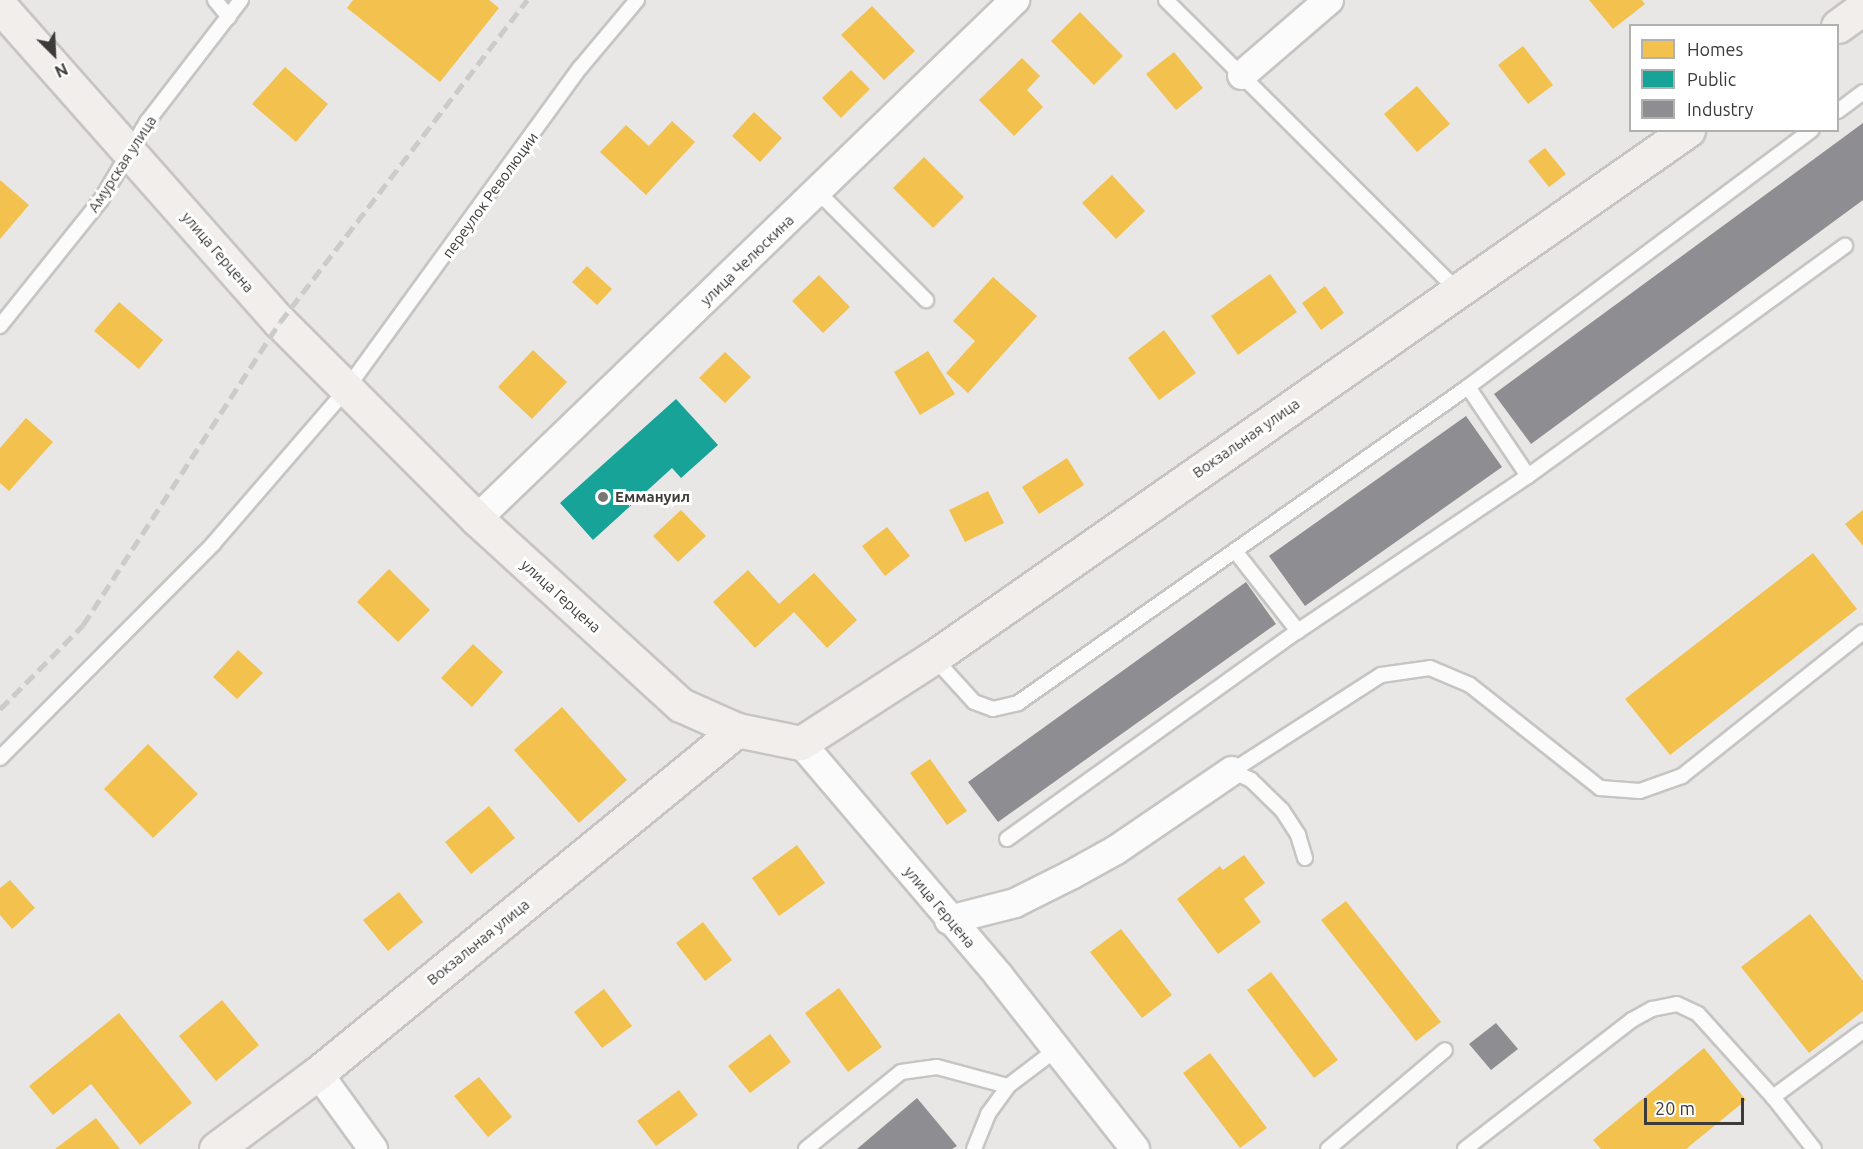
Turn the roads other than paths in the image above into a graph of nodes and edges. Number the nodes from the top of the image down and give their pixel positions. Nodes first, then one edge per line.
1 (215, 0) edge
2 (241, 0) edge
3 (637, 0) edge
4 (1015, 0) edge
5 (1166, 0) edge
6 (1329, 0) edge
7 (0, 6) edge
8 (1863, 8) edge
9 (229, 17) junction
10 (1839, 25) edge
11 (1242, 75) junction
12 (1863, 92) edge
13 (1839, 110) edge
14 (1685, 132) edge
15 (1808, 132) edge
16 (129, 151) junction
17 (818, 192) junction
18 (1845, 246) dead end
19 (1457, 290) junction
20 (926, 300) dead end
21 (0, 326) edge
22 (1468, 387) junction
23 (345, 391) junction
24 (1528, 476) junction
25 (477, 519) junction
26 (1235, 551) junction
27 (1298, 631) junction
28 (1863, 632) edge
29 (934, 657) junction
30 (737, 730) junction
31 (801, 743) junction
32 (0, 758) edge
33 (1232, 771) junction
34 (1007, 839) dead end
35 (1305, 858) dead end
36 (950, 920) junction
37 (1863, 1031) edge
38 (1058, 1049) junction
39 (1445, 1050) dead end
40 (318, 1073) junction
41 (1008, 1086) junction
42 (1773, 1097) junction
43 (216, 1149) edge
44 (373, 1149) edge
45 (806, 1149) edge
46 (974, 1149) edge
47 (1135, 1149) edge
48 (1328, 1149) edge
49 (1466, 1149) edge
50 (1814, 1149) edge

1 - 9 lane
2 - 9 lane, Амурская улица
3 - 23 lane, переулок Революции
4 - 17 street, улица Челюскина
5 - 11 lane
6 - 11 street
7 - 16 main road, улица Герцена
8 - 10 main road
9 - 16 lane, Амурская улица
11 - 19 lane
12 - 13 lane
14 - 19 main road, Вокзальная улица
15 - 22 lane
16 - 21 lane, Амурская улица
16 - 23 main road, улица Герцена
17 - 20 lane
17 - 25 street, улица Челюскина
18 - 24 lane
19 - 29 main road, Вокзальная улица
22 - 24 lane
22 - 26 lane
23 - 25 main road, улица Герцена
23 - 32 lane, переулок Революции
24 - 27 lane
25 - 30 main road, улица Герцена
26 - 27 lane
26 - 29 lane
27 - 34 lane
28 - 33 lane
29 - 31 main road, Вокзальная улица
30 - 31 main road, улица Герцена
30 - 40 main road, Вокзальная улица
31 - 36 street, улица Герцена
33 - 35 lane
33 - 36 street
36 - 38 street, улица Герцена
37 - 42 lane
38 - 41 lane
38 - 47 street, улица Герцена
39 - 48 lane
40 - 43 main road, Вокзальная улица
40 - 44 street
41 - 45 lane
41 - 46 lane
42 - 49 lane
42 - 50 lane

